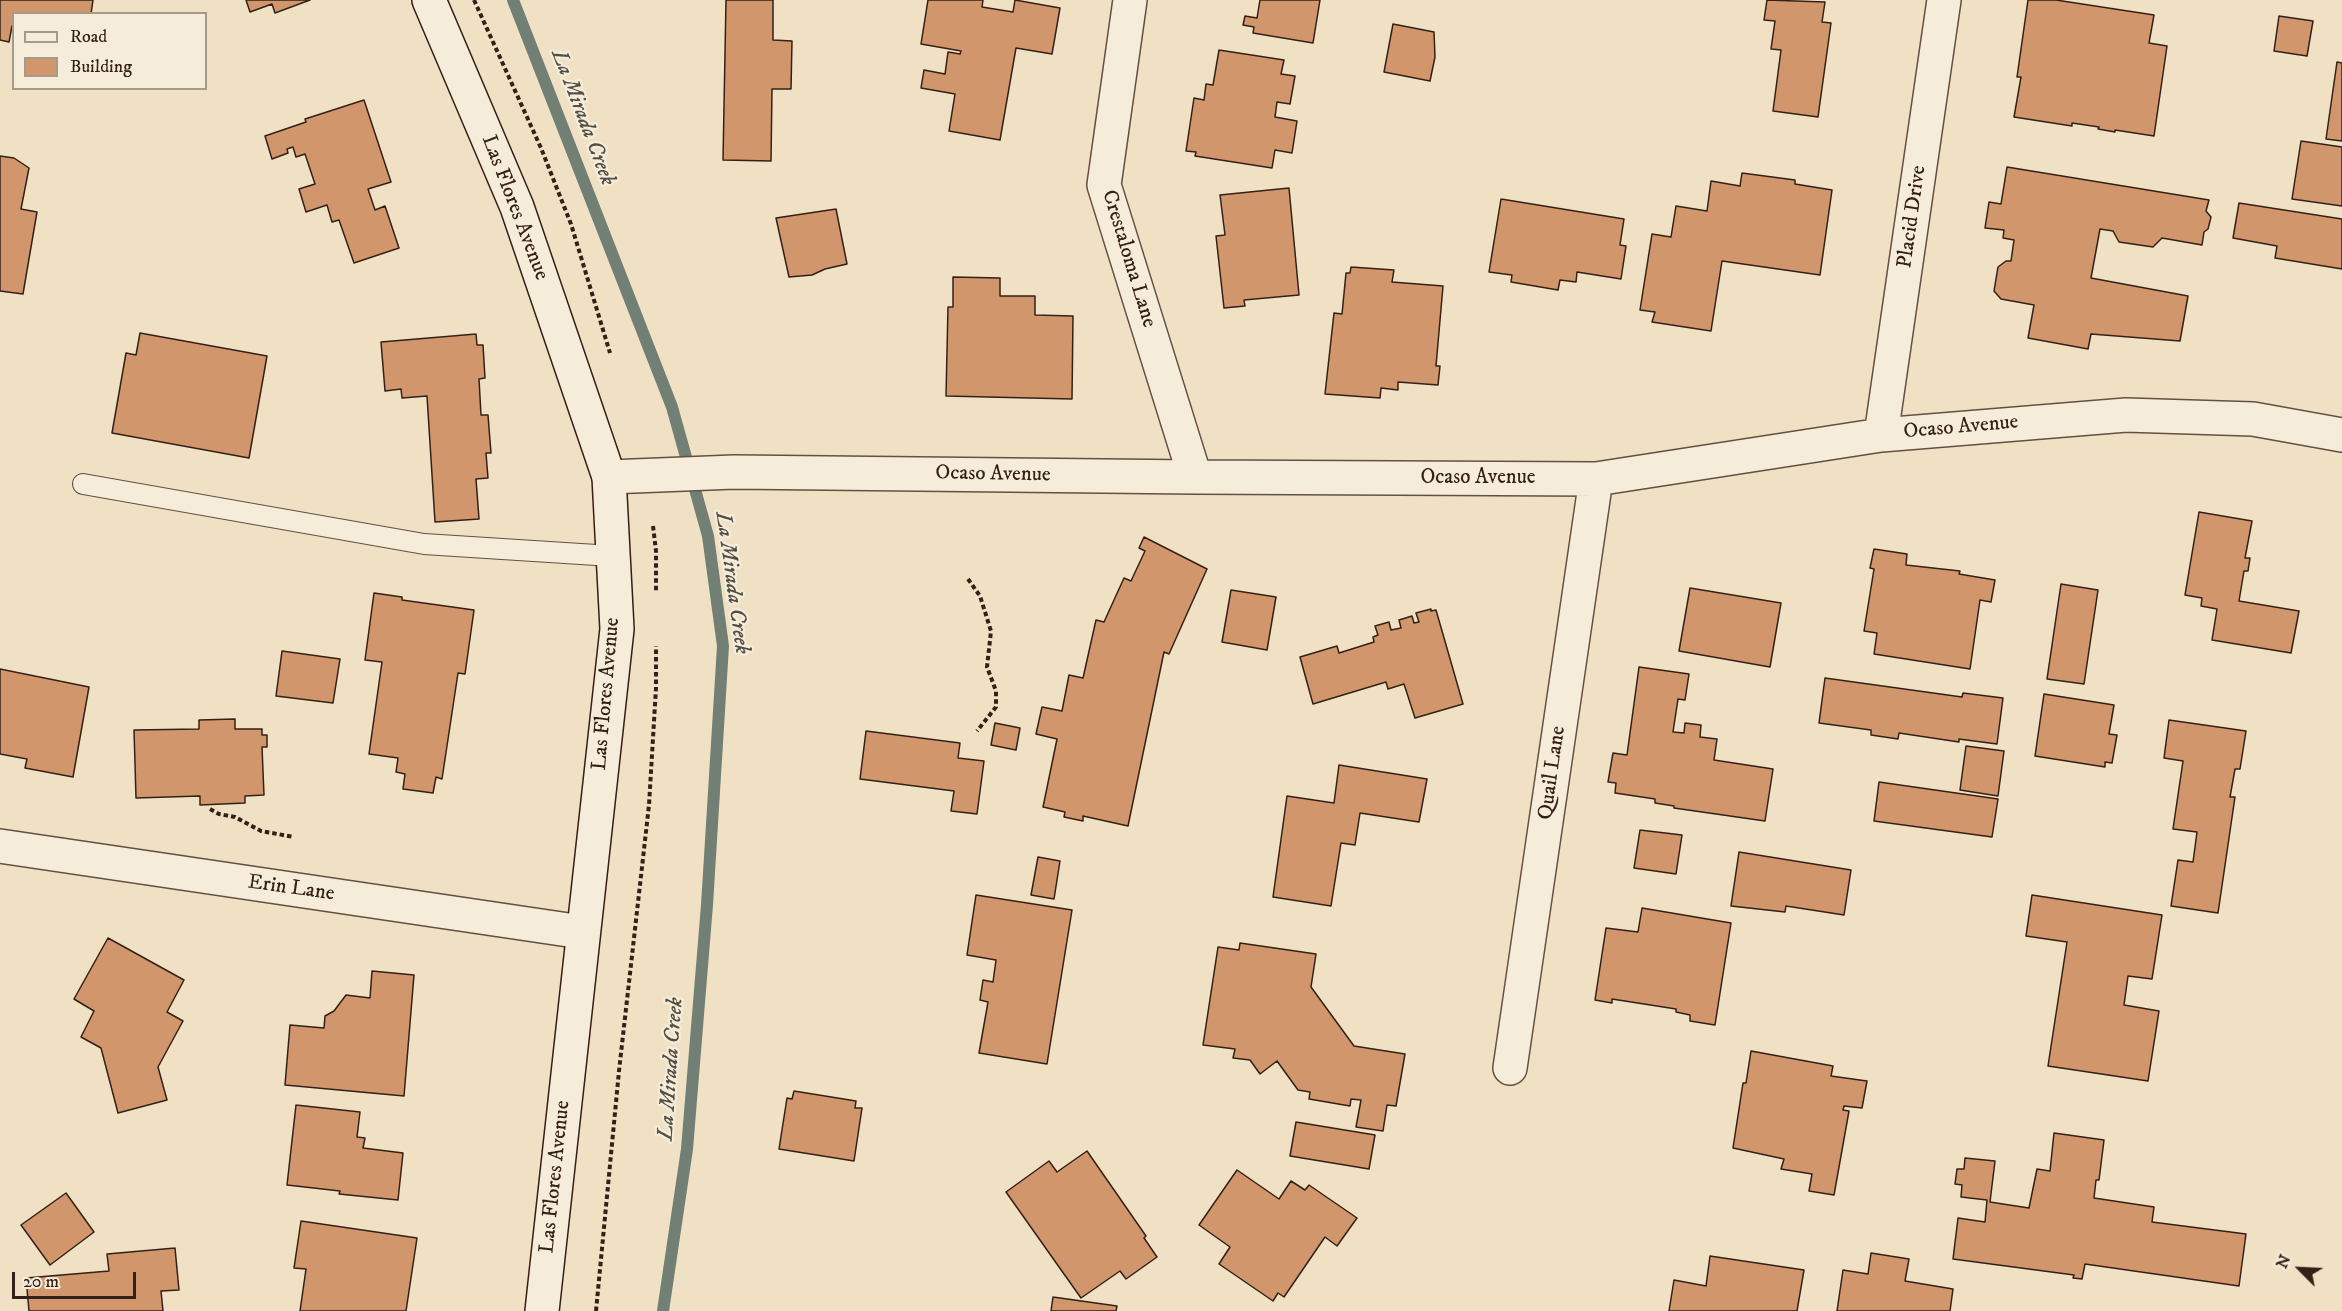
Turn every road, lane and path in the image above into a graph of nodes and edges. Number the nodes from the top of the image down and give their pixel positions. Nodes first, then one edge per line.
1 (429, 0) edge
2 (1130, 0) edge
3 (1944, 0) edge
4 (1881, 435) junction
5 (2342, 435) edge
6 (609, 477) junction
7 (1196, 477) junction
8 (1596, 479) junction
9 (83, 484) dead end
10 (612, 556) junction
11 (968, 579) dead end
12 (977, 731) dead end
13 (210, 809) dead end
14 (294, 837) dead end
15 (0, 846) edge
16 (582, 932) junction
17 (1510, 1068) dead end
18 (597, 1304) dead end
19 (542, 1311) edge
20 (596, 1311) edge

1 - 6 street, Las Flores Avenue
2 - 7 street, Crestaloma Lane
3 - 4 street, Placid Drive
4 - 5 street, Ocaso Avenue
4 - 8 street, Ocaso Avenue
6 - 7 street, Ocaso Avenue
6 - 10 street, Las Flores Avenue
7 - 8 street, Ocaso Avenue
8 - 17 street, Quail Lane
9 - 10 lane
10 - 16 street, Las Flores Avenue
11 - 12 path
13 - 14 path
15 - 16 street, Erin Lane
16 - 19 street, Las Flores Avenue
18 - 20 path

